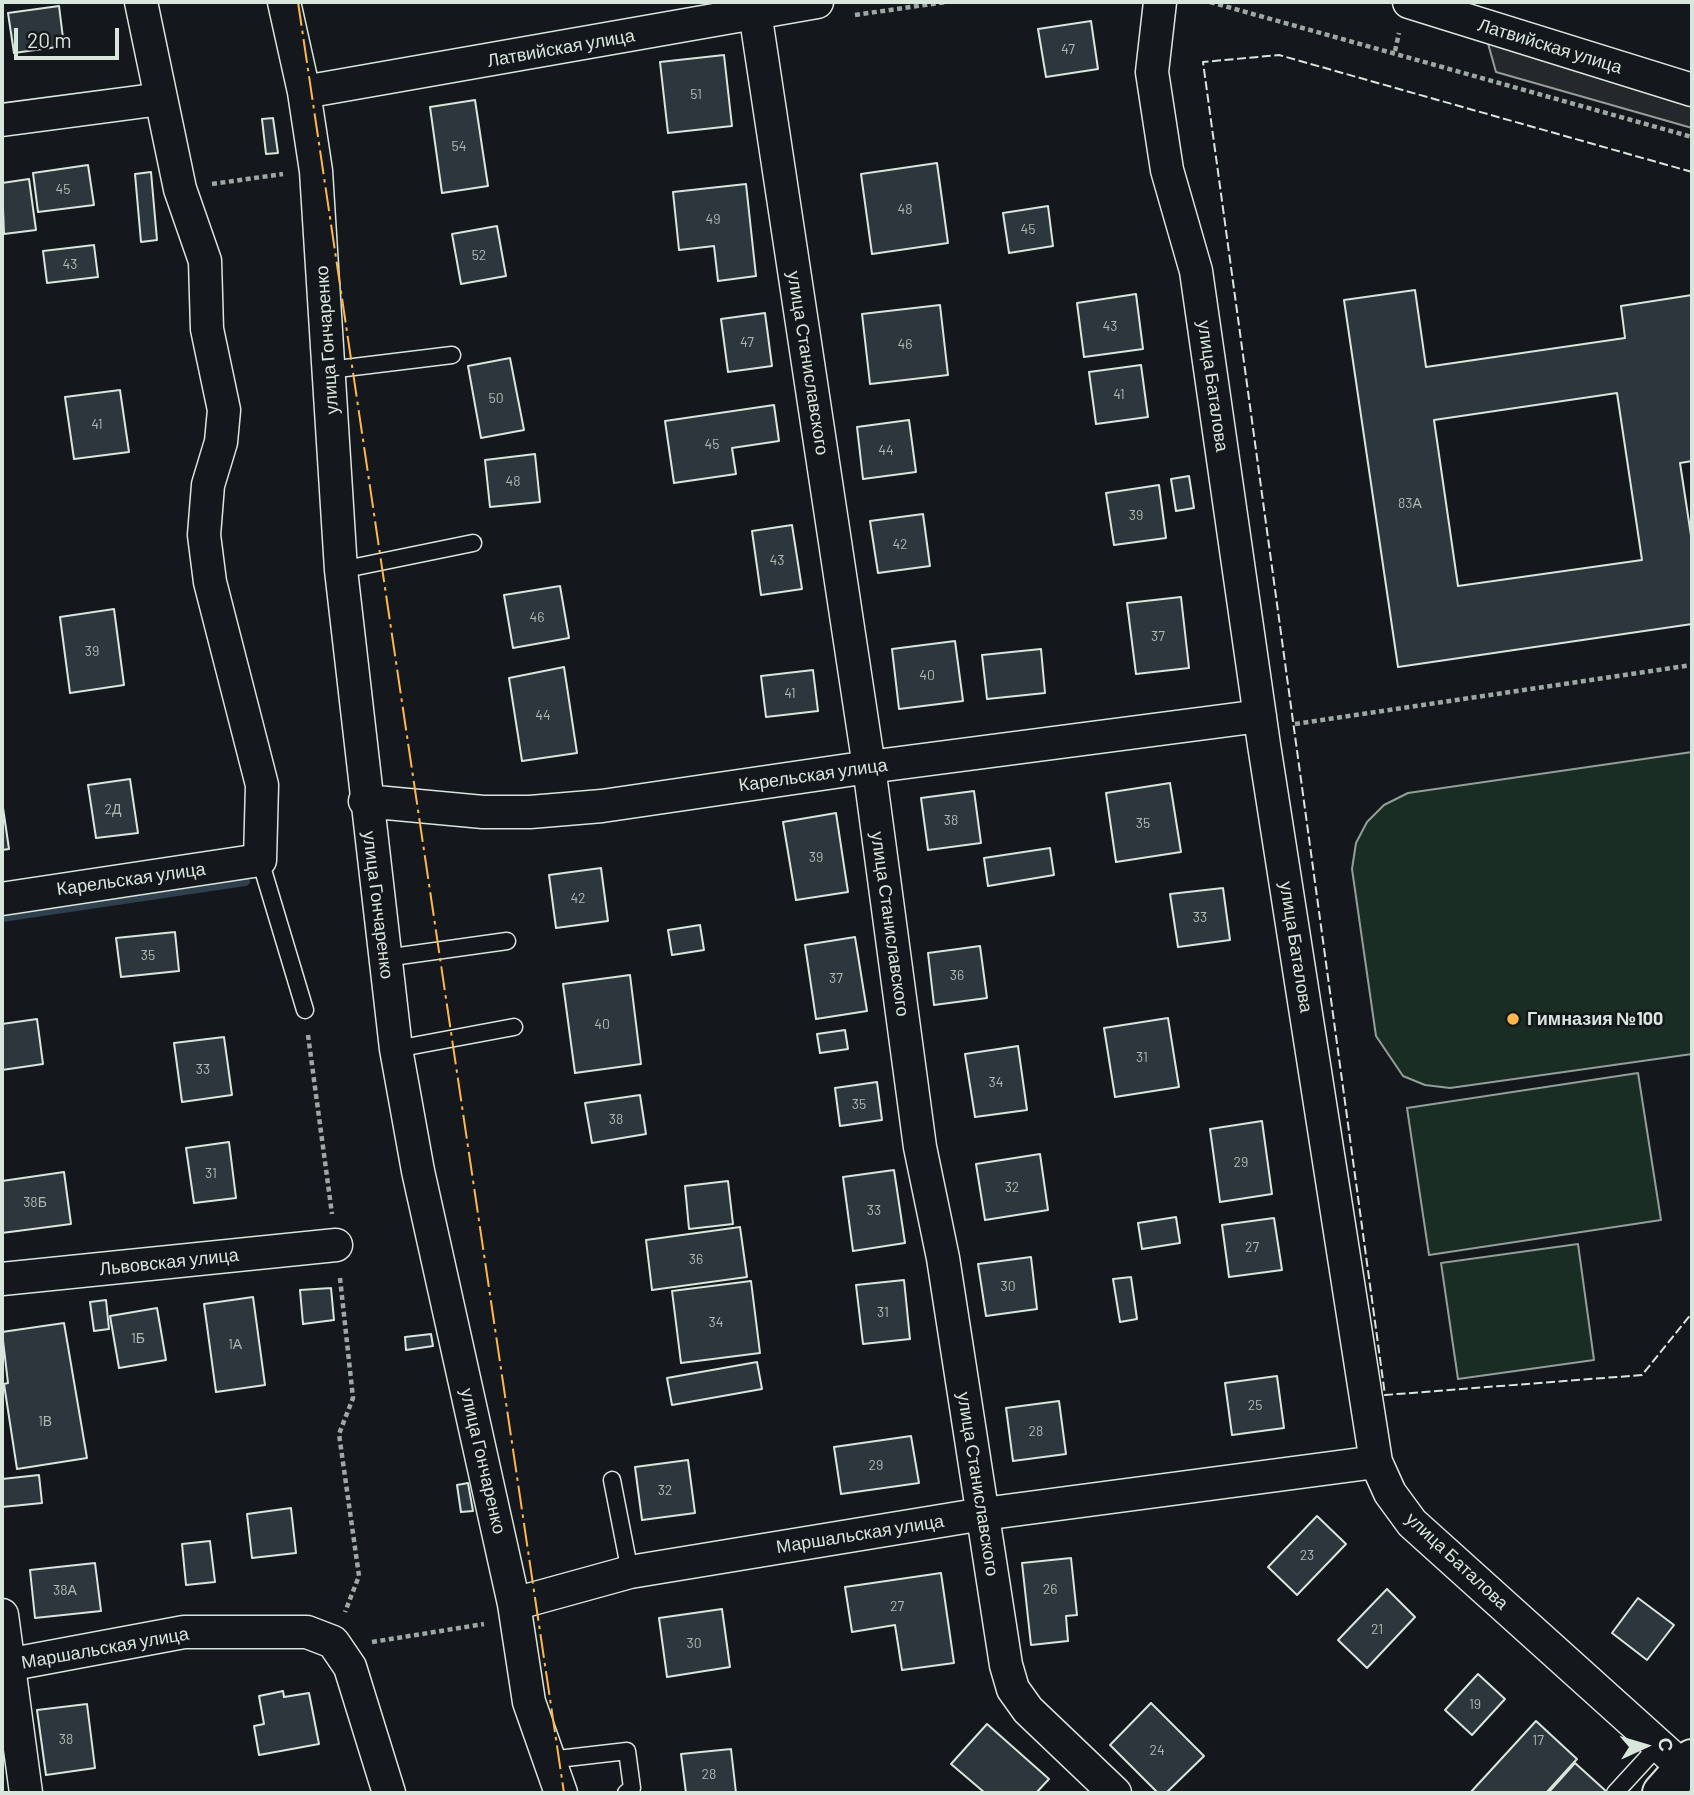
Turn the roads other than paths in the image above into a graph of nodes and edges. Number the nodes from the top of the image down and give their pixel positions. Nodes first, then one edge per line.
1 (141, 2) edge
2 (284, 2) edge
3 (817, 2) edge
4 (1160, 2) edge
5 (1409, 2) edge
6 (706, 12) edge
7 (755, 12) junction
8 (1692, 90) edge
9 (304, 92) junction
10 (161, 99) junction
11 (2, 120) edge
12 (452, 355) dead end
13 (329, 370) junction
14 (473, 542) dead end
15 (341, 570) junction
16 (1261, 716) junction
17 (869, 767) junction
18 (365, 801) junction
19 (260, 860) junction
20 (2, 899) edge
21 (507, 941) dead end
22 (385, 958) junction
23 (305, 1010) road end
24 (514, 1027) dead end
25 (396, 1049) junction
26 (336, 1245) road end
27 (2, 1279) edge
28 (1376, 1462) junction
29 (612, 1480) dead end
30 (983, 1514) junction
31 (630, 1572) junction
32 (514, 1604) junction
33 (2, 1615) edge
34 (5, 1665) edge
35 (549, 1760) junction
36 (1674, 1766) edge
37 (26, 1793) edge
38 (388, 1793) edge
39 (561, 1793) edge
40 (626, 1793) edge
41 (1115, 1793) edge
42 (1615, 1793) edge

1 - 10 street
2 - 9 street, улица Гончаренко
3 - 7 street, Латвийская улица
4 - 16 street, улица Баталова
5 - 8 street, Латвийская улица
6 - 7 street, Латвийская улица
6 - 9 street, Латвийская улица
7 - 17 street, улица Станиславского
9 - 13 street, улица Гончаренко
10 - 11 street
10 - 19 street
12 - 13 lane
13 - 15 street, улица Гончаренко
14 - 15 lane
15 - 18 street, улица Гончаренко
16 - 17 street, Карельская улица
16 - 28 street, улица Баталова
17 - 18 street, Карельская улица
17 - 30 street, улица Станиславского
18 - 22 street, улица Гончаренко
19 - 20 street, Карельская улица
19 - 23 lane
21 - 22 lane
22 - 25 street, улица Гончаренко
24 - 25 lane
25 - 32 street, улица Гончаренко
26 - 27 street, Львовская улица
28 - 30 street, Маршальская улица
28 - 36 street, улица Баталова
29 - 31 lane
30 - 31 street, Маршальская улица
30 - 41 street, улица Станиславского
31 - 32 street, Маршальская улица
32 - 35 street, улица Гончаренко
33 - 34 street
34 - 37 street
34 - 38 street, Маршальская улица
35 - 39 street, улица Гончаренко
35 - 40 lane
36 - 42 lane

